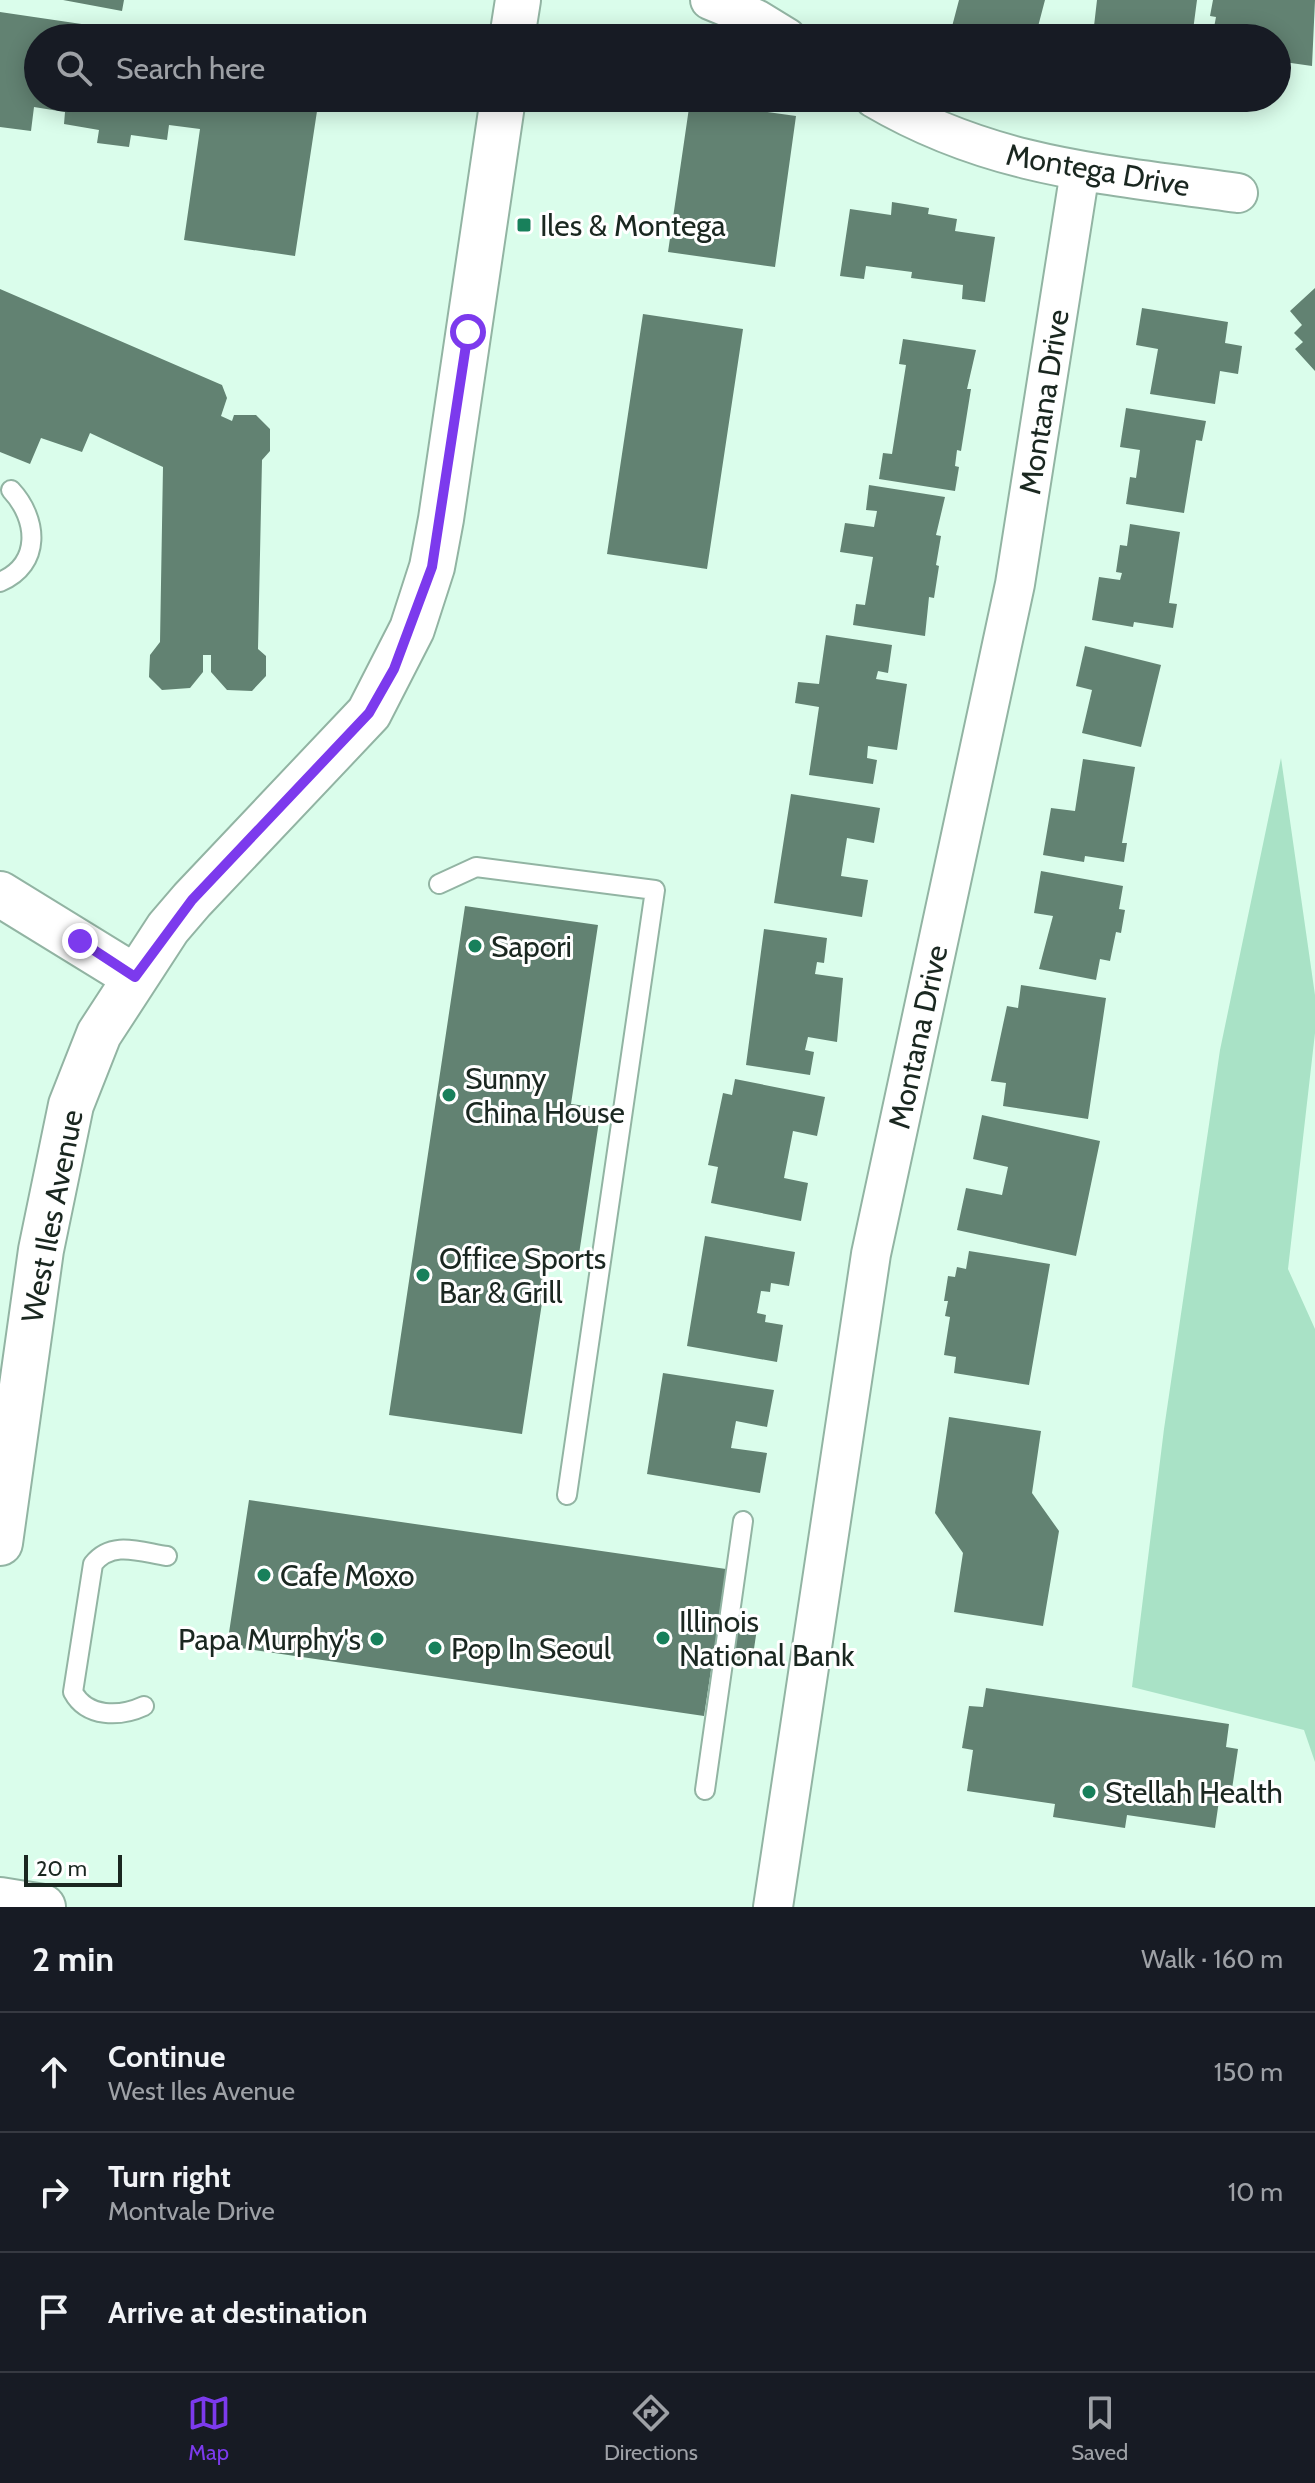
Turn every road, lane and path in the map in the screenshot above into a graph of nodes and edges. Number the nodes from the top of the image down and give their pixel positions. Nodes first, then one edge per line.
1 (518, 0) edge
2 (710, 0) edge
3 (514, 24) edge
4 (764, 24) edge
5 (501, 112) edge
6 (903, 112) edge
7 (1080, 171) junction
8 (1238, 193) dead end
9 (11, 490) dead end
10 (0, 582) edge
11 (439, 884) dead end
12 (0, 894) edge
13 (135, 977) junction
14 (567, 1495) dead end
15 (743, 1521) dead end
16 (0, 1543) edge
17 (167, 1556) dead end
18 (144, 1706) dead end
19 (705, 1790) dead end
20 (0, 1900) edge
21 (43, 1907) edge
22 (773, 1907) edge

1 - 3 street
2 - 4 street
5 - 13 street, West Iles Avenue
6 - 7 street, Montega Drive
7 - 8 street, Montega Drive
7 - 22 street, Montana Drive
9 - 10 lane
11 - 14 lane
12 - 13 street
13 - 16 street, West Iles Avenue
15 - 19 lane
17 - 18 lane
20 - 21 street

